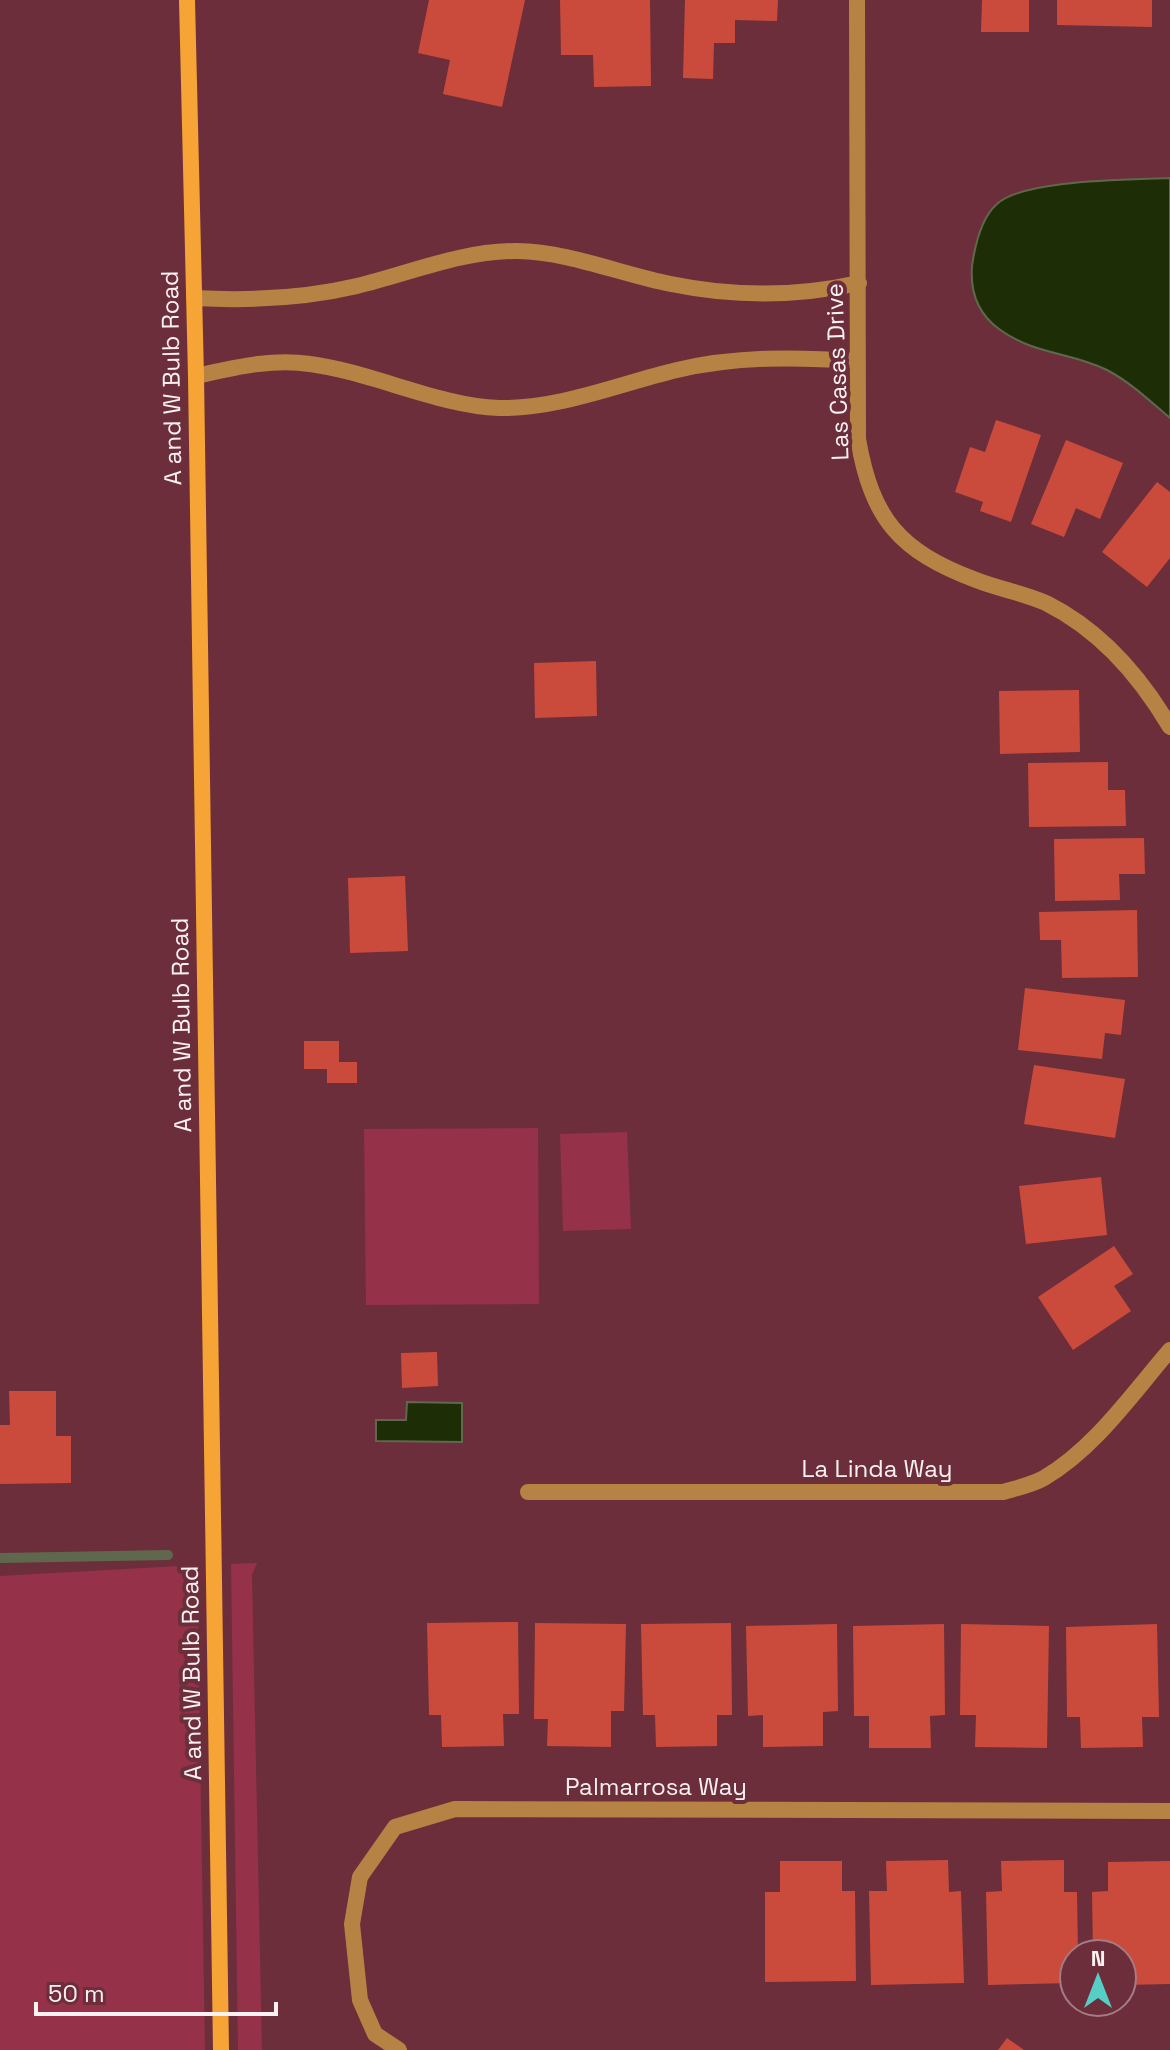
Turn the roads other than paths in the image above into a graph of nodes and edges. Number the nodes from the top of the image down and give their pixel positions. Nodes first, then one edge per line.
1 (187, 0) edge
2 (857, 0) edge
3 (859, 283) junction
4 (194, 298) junction
5 (858, 361) junction
6 (196, 376) junction
7 (1170, 727) edge
8 (1170, 1350) edge
9 (528, 1492) dead end
10 (1170, 1811) edge
11 (221, 2050) edge
12 (399, 2050) edge

1 - 4 street, A and W Bulb Road
2 - 3 street, Las Casas Drive
3 - 4 street
3 - 5 street, Las Casas Drive
4 - 6 street, A and W Bulb Road
5 - 6 street
5 - 7 street, Las Casas Drive
6 - 11 street, A and W Bulb Road
8 - 9 street, La Linda Way
10 - 12 street, Palmarrosa Way

